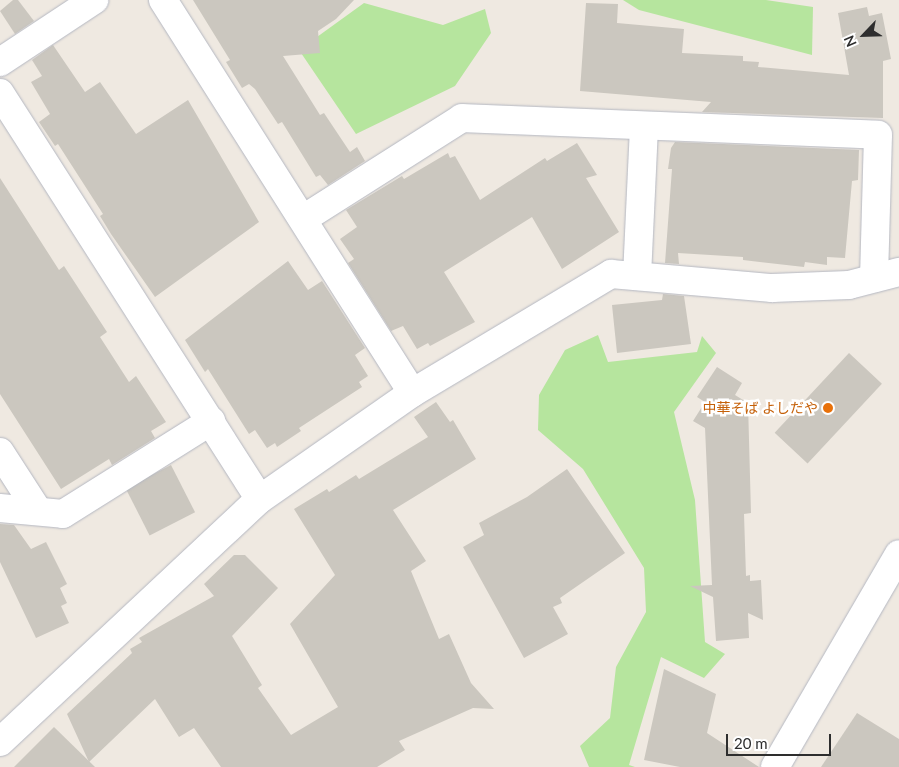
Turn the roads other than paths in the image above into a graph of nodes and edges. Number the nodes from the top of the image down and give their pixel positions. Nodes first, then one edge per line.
1 (94, 0) edge
2 (163, 0) edge
3 (0, 62) edge
4 (0, 93) edge
5 (644, 126) junction
6 (303, 219) junction
7 (886, 275) edge
8 (637, 276) junction
9 (412, 393) junction
10 (211, 421) junction
11 (0, 452) edge
12 (260, 499) junction
13 (0, 508) edge
14 (38, 512) junction
15 (899, 554) edge
16 (0, 742) edge
17 (775, 767) edge

1 - 3 street
2 - 6 street
4 - 10 street
5 - 6 street
5 - 7 street
5 - 8 street
6 - 9 street
7 - 8 street
8 - 9 street
9 - 12 street
10 - 12 street
10 - 14 street
11 - 14 street
12 - 16 street
13 - 14 street
15 - 17 street

